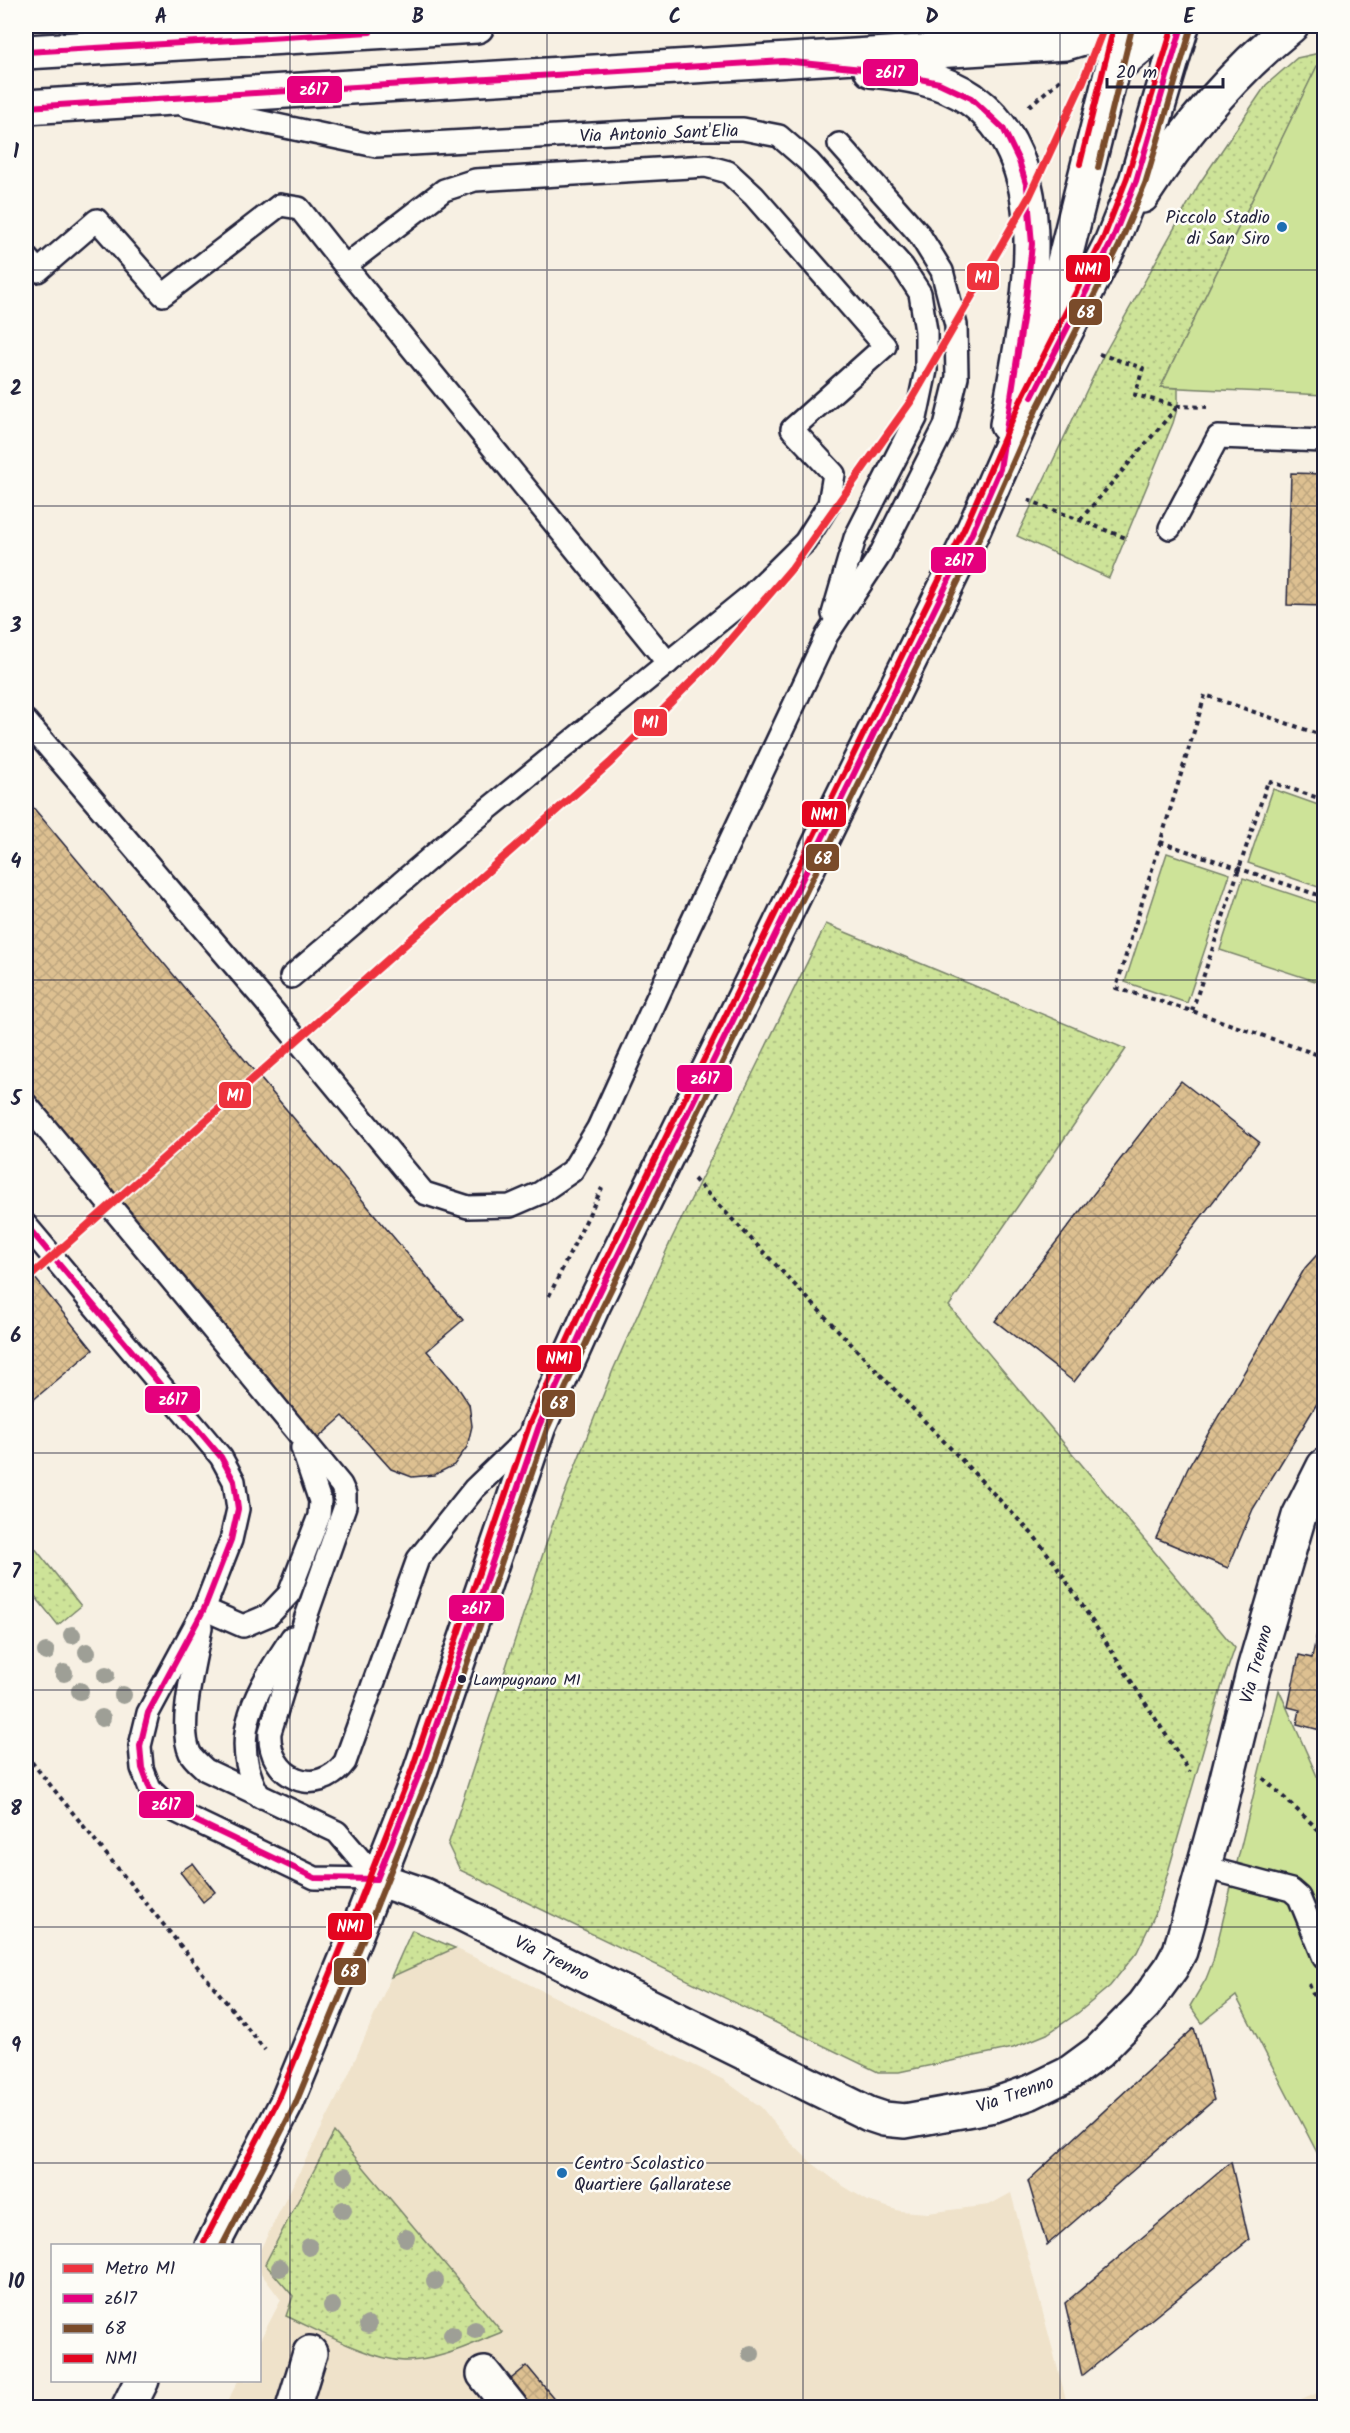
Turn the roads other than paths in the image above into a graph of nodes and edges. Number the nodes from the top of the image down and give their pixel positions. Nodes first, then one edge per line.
1 (477, 26) edge
2 (1123, 26) edge
3 (1165, 26) edge
4 (1182, 26) edge
5 (1291, 26) edge
6 (26, 52) edge
7 (783, 61) junction
8 (1114, 68) junction
9 (150, 99) junction
10 (26, 106) edge
11 (839, 144) dead end
12 (1111, 243) junction
13 (26, 256) edge
14 (345, 266) junction
15 (1028, 406) junction
16 (1324, 441) edge
17 (1000, 469) junction
18 (1170, 528) dead end
19 (826, 635) junction
20 (668, 663) junction
21 (26, 721) edge
22 (291, 977) dead end
23 (26, 1104) edge
24 (26, 1225) edge
25 (539, 1426) junction
26 (297, 1435) junction
27 (1324, 1466) edge
28 (204, 1609) junction
29 (306, 1617) junction
30 (260, 1797) junction
31 (1204, 1867) junction
32 (377, 1880) junction
33 (1324, 1958) edge
34 (213, 2244) edge
35 (310, 2353) dead end
36 (483, 2374) dead end
37 (141, 2382) edge
38 (128, 2408) edge
39 (293, 2408) edge
40 (511, 2408) edge

1 - 6 street
2 - 7 street, Via Antonio Sant'Elia
2 - 8 street
3 - 8 street
4 - 12 street
5 - 12 street
7 - 9 street, Via Antonio Sant'Elia
7 - 17 street
8 - 15 street
9 - 10 street, Via Antonio Sant'Elia
9 - 19 lane, Via Antonio Sant'Elia
11 - 19 lane
12 - 15 street
13 - 14 lane
14 - 20 lane
14 - 20 lane
15 - 17 street
16 - 18 lane
17 - 25 street
19 - 21 lane
20 - 22 lane
23 - 26 lane
24 - 28 lane
25 - 29 lane
25 - 32 street
26 - 28 lane
26 - 29 lane
27 - 31 street, Via Trenno
28 - 30 lane
28 - 32 lane
29 - 30 lane
30 - 32 lane
31 - 32 street, Via Trenno
31 - 33 lane
32 - 34 street
35 - 39 street
36 - 40 street
37 - 38 street

